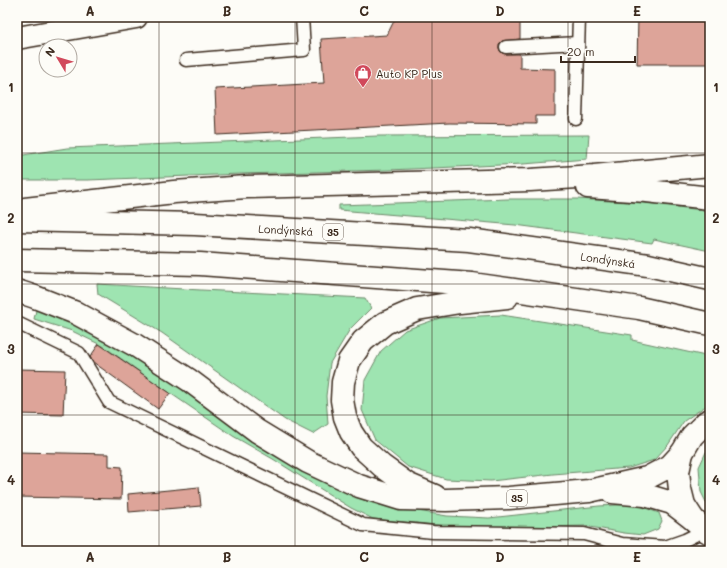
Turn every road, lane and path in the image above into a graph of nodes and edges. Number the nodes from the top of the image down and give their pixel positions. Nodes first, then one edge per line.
1 (136, 17) edge
2 (302, 17) edge
3 (579, 17) edge
4 (17, 38) edge
5 (578, 43) junction
6 (506, 47) dead end
7 (186, 60) dead end
8 (576, 119) dead end
9 (710, 165) edge
10 (530, 180) junction
11 (710, 198) edge
12 (17, 210) edge
13 (17, 220) edge
14 (17, 260) edge
15 (710, 279) edge
16 (17, 291) edge
17 (543, 294) junction
18 (17, 323) edge
19 (710, 324) edge
20 (710, 420) edge
21 (682, 453) junction
22 (589, 491) junction
23 (446, 500) junction
24 (703, 527) edge

1 - 4 main road
2 - 7 lane
3 - 5 lane
5 - 6 lane
5 - 8 lane
9 - 10 main road
10 - 11 main road
10 - 12 main road
13 - 15 main road, Londýnská / 35
14 - 17 main road, 35
16 - 23 main road, 35
17 - 19 main road, 35
17 - 23 main road, 35
18 - 24 lane
20 - 21 main road
21 - 22 main road, 35
21 - 24 main road
22 - 23 main road, 35
22 - 24 main road, 35

